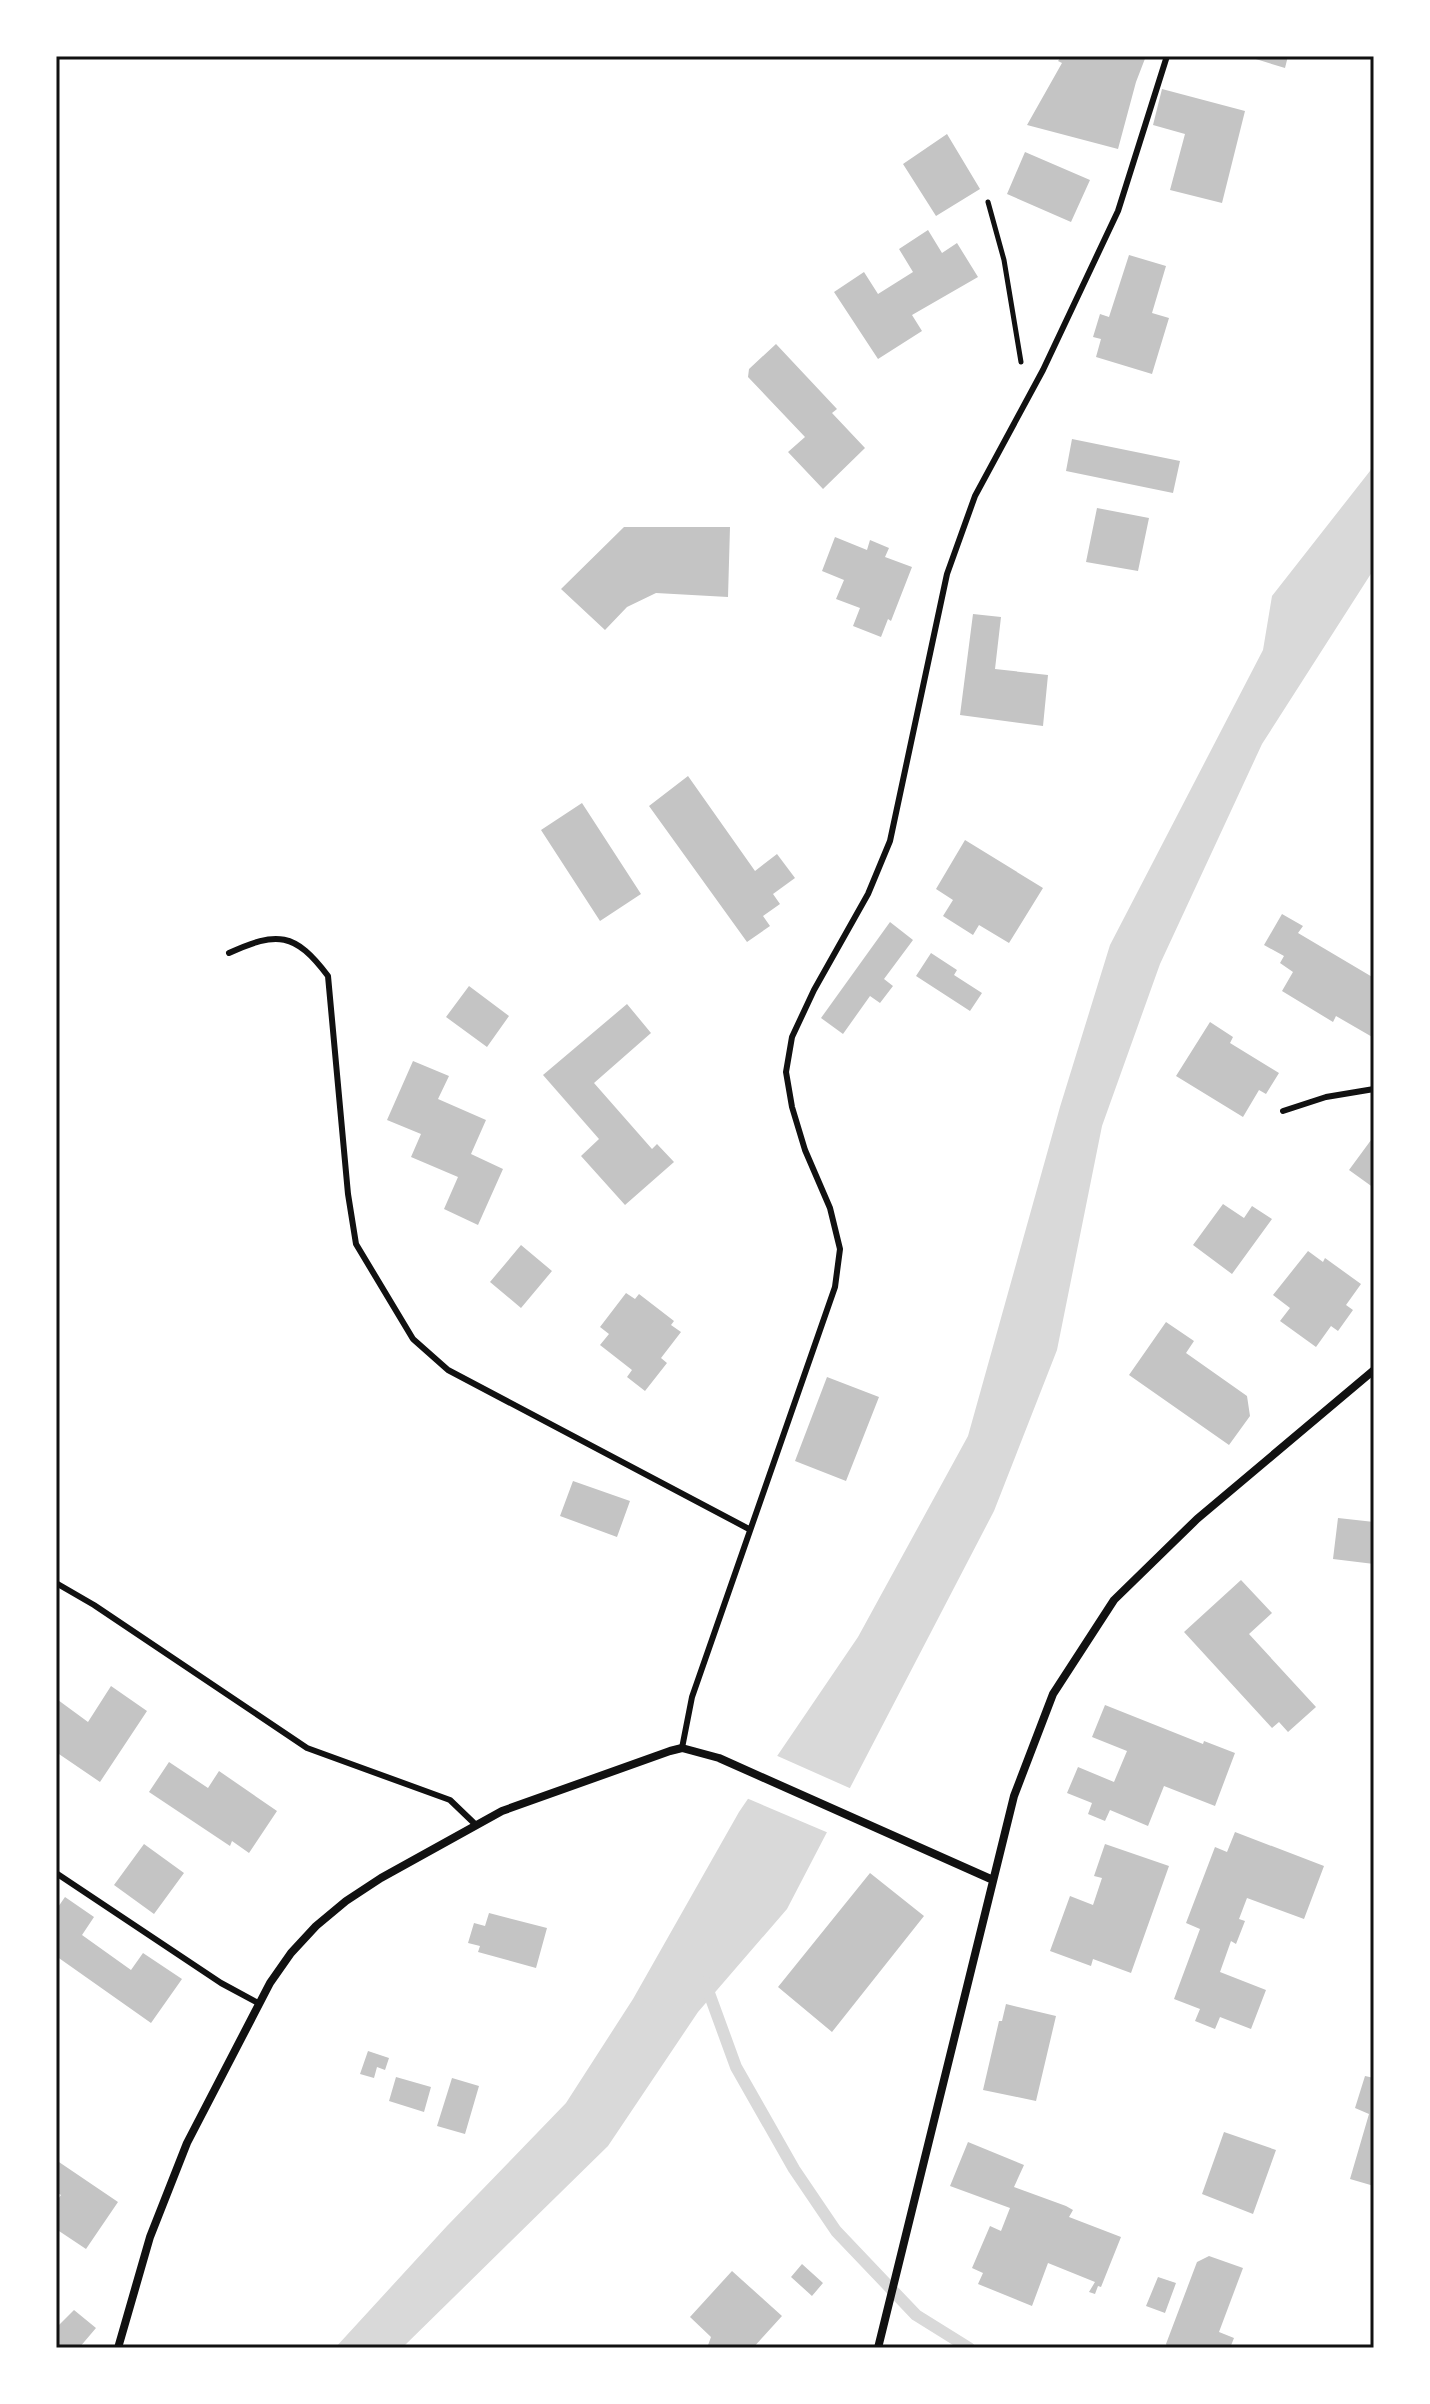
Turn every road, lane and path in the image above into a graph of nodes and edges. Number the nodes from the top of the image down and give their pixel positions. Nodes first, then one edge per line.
1 (1167, 56) edge
2 (988, 202) dead end
3 (1027, 400) junction
4 (229, 953) dead end
5 (1374, 1089) edge
6 (1283, 1111) dead end
7 (1374, 1370) edge
8 (749, 1529) junction
9 (56, 1583) edge
10 (682, 1748) junction
11 (476, 1825) junction
12 (56, 1873) edge
13 (993, 1880) junction
14 (258, 2003) junction
15 (118, 2348) edge
16 (878, 2348) edge

1 - 3 lane
2 - 3 path
3 - 8 lane
4 - 8 lane
5 - 6 lane
7 - 13 street
8 - 10 lane
9 - 11 lane
10 - 11 street
10 - 13 street
11 - 14 street
12 - 14 lane
13 - 16 street
14 - 15 street

